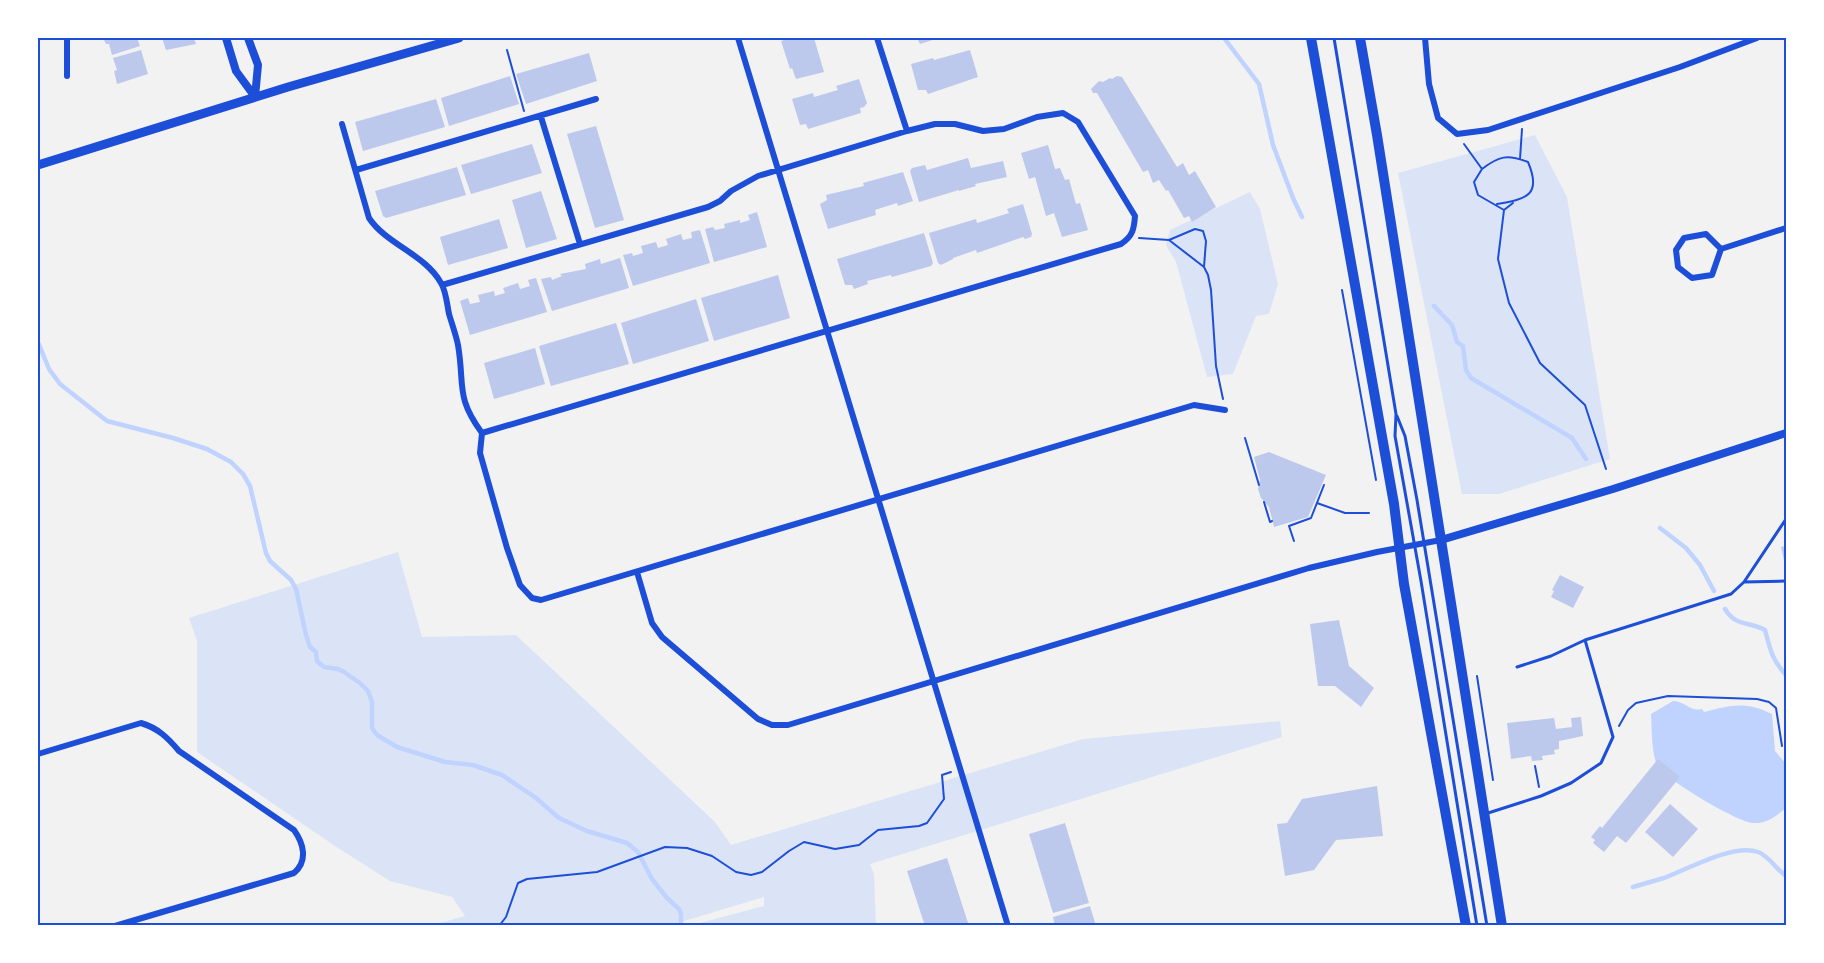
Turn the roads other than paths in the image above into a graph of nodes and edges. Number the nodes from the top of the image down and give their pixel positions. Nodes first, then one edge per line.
1 (67, 38) edge
2 (226, 38) edge
3 (248, 38) edge
4 (459, 38) edge
5 (738, 38) edge
6 (877, 38) edge
7 (1311, 38) edge
8 (1334, 38) edge
9 (1360, 38) edge
10 (1425, 38) edge
11 (1757, 38) edge
12 (67, 76) dead end
13 (255, 97) junction
14 (596, 99) dead end
15 (541, 117) junction
16 (342, 124) dead end
17 (907, 131) junction
18 (38, 165) edge
19 (356, 170) junction
20 (778, 171) junction
21 (1786, 228) edge
22 (580, 244) junction
23 (1721, 249) junction
24 (442, 285) junction
25 (827, 331) junction
26 (1225, 410) road end
27 (1396, 414) junction
28 (482, 433) junction
29 (1786, 434) edge
30 (878, 500) junction
31 (1786, 519) edge
32 (1440, 540) junction
33 (1424, 543) junction
34 (1414, 546) junction
35 (1400, 547) junction
36 (637, 573) junction
37 (1786, 581) edge
38 (1744, 582) junction
39 (1585, 640) junction
40 (1517, 667) dead end
41 (933, 681) junction
42 (38, 753) edge
43 (1484, 815) junction
44 (115, 926) edge
45 (1008, 926) edge
46 (1466, 926) edge
47 (1477, 926) edge
48 (1487, 926) edge
49 (1502, 926) edge

1 - 12 street
2 - 13 street
3 - 13 street
4 - 13 main road
5 - 20 street
6 - 17 street
7 - 35 main road
8 - 27 lane
9 - 32 main road
10 - 11 street
13 - 18 main road
14 - 15 street
15 - 19 street
15 - 22 street
16 - 19 street
17 - 20 street
17 - 25 street
19 - 24 street
20 - 22 street
20 - 25 street
21 - 23 street
22 - 24 street
23 - 23 street
24 - 28 street
25 - 28 street
25 - 30 street
26 - 30 street
27 - 33 lane
27 - 34 lane
28 - 36 street
29 - 32 street
30 - 36 street
30 - 41 street
31 - 38 lane
32 - 33 street
32 - 43 main road
33 - 34 street
33 - 48 lane
34 - 35 street
34 - 47 lane
35 - 41 street
35 - 46 main road
36 - 41 street
37 - 38 lane
38 - 39 lane
39 - 40 lane
39 - 43 lane
41 - 45 street
42 - 44 street
43 - 49 main road

